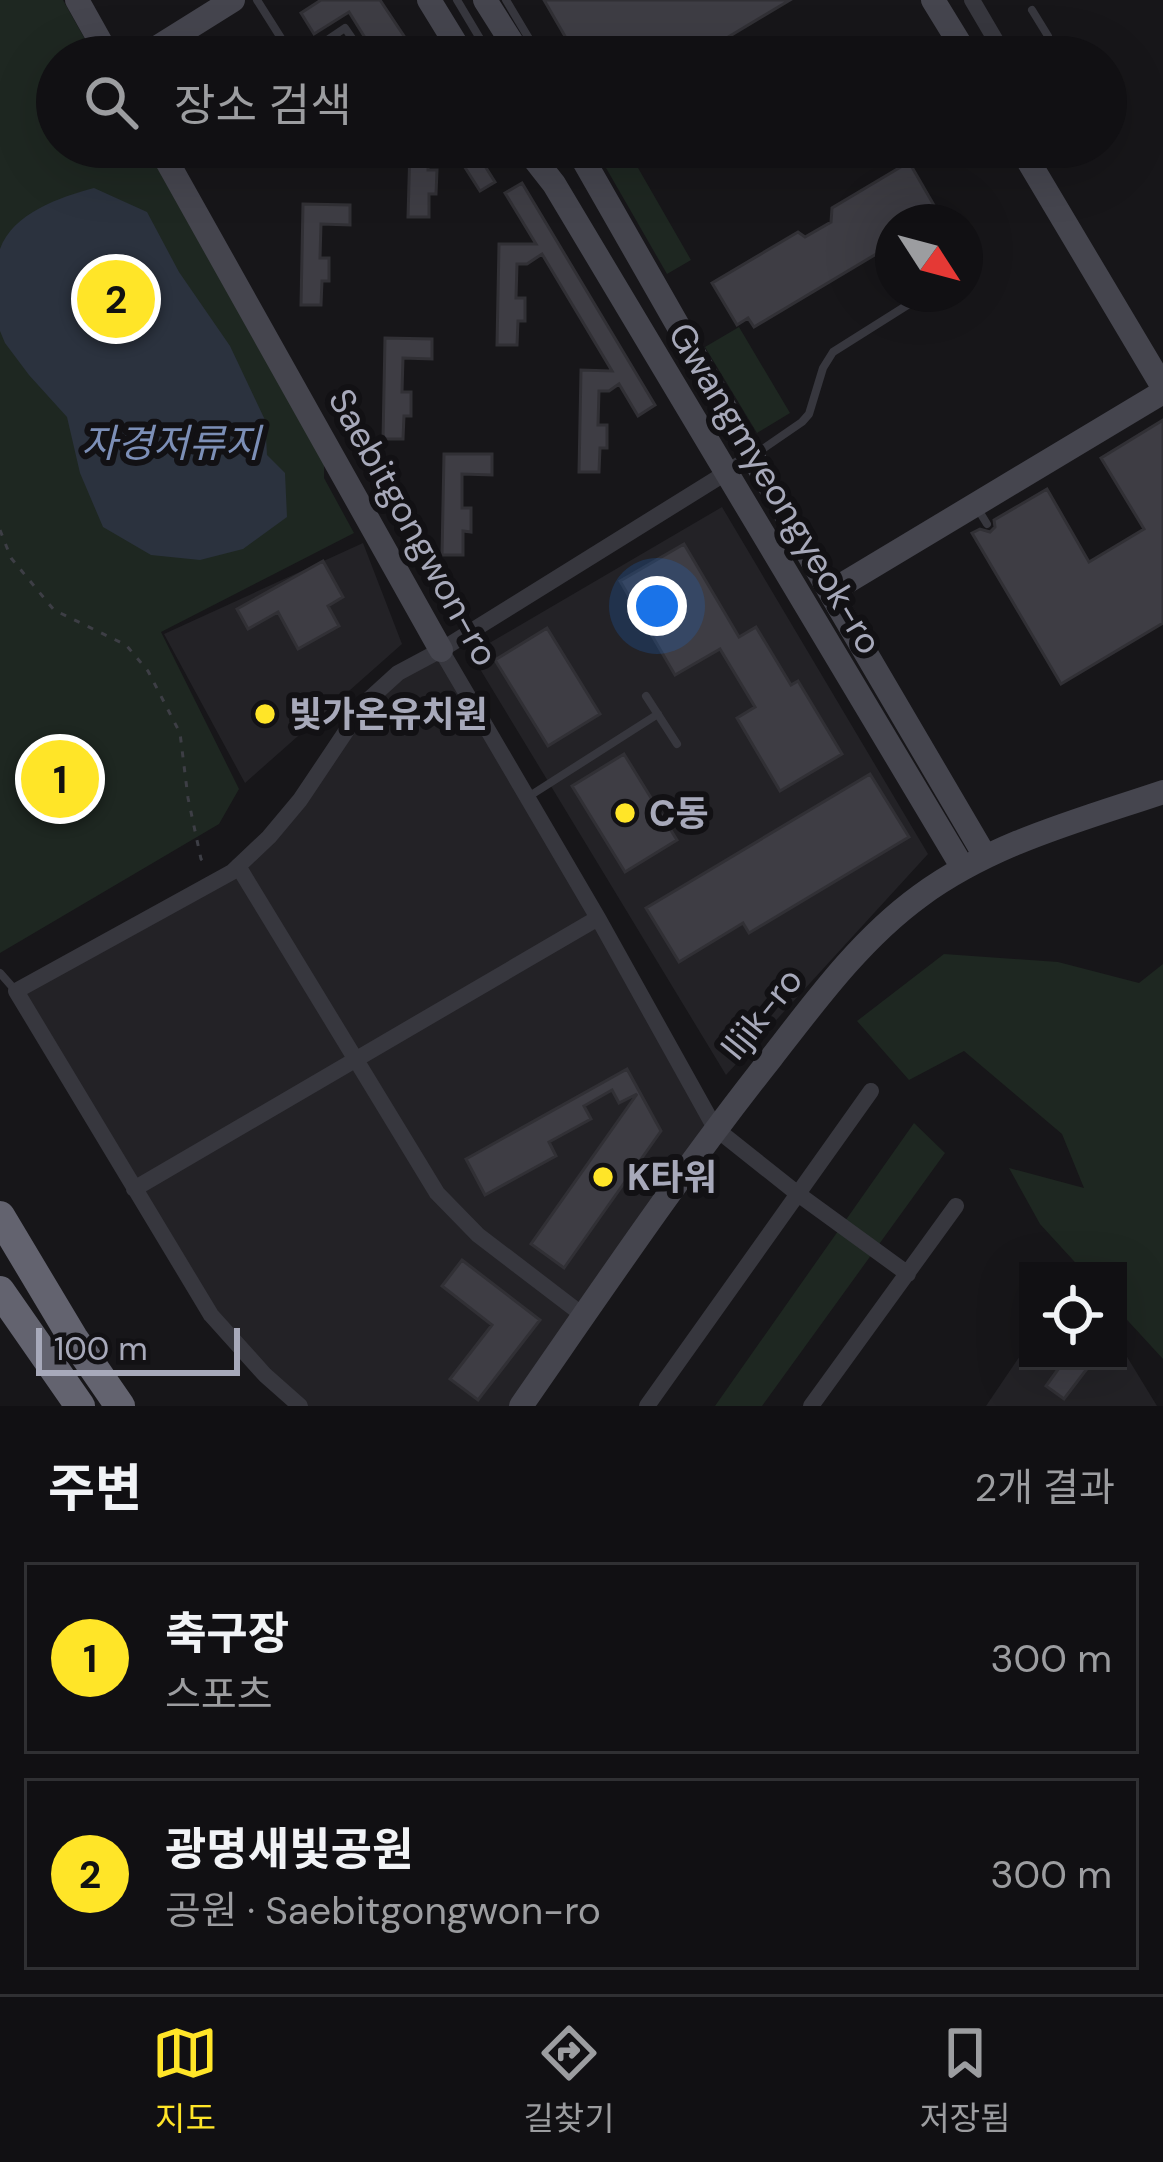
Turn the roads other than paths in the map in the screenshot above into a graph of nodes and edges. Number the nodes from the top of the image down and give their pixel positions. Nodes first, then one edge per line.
1 (76, 0) edge
2 (233, 0) edge
3 (256, 0) edge
4 (429, 0) edge
5 (457, 0) edge
6 (485, 0) edge
7 (506, 0) edge
8 (933, 0) edge
9 (972, 0) edge
10 (1032, 10) dead end
11 (97, 36) edge
12 (176, 36) edge
13 (282, 36) edge
14 (451, 36) edge
15 (478, 36) edge
16 (508, 36) edge
17 (527, 36) edge
18 (955, 36) edge
19 (993, 36) edge
20 (1048, 36) dead end
21 (171, 168) edge
22 (541, 168) edge
23 (588, 168) edge
24 (1032, 168) edge
25 (897, 312) edge
26 (1163, 390) edge
27 (753, 456) junction
28 (724, 473) junction
29 (830, 592) junction
30 (441, 650) junction
31 (646, 696) dead end
32 (658, 714) junction
33 (677, 744) dead end
34 (1163, 792) edge
35 (527, 797) junction
36 (974, 862) junction
37 (238, 866) junction
38 (598, 918) junction
39 (0, 973) edge
40 (16, 991) junction
41 (358, 1060) junction
42 (871, 1091) dead end
43 (716, 1128) junction
44 (134, 1189) junction
45 (798, 1194) junction
46 (956, 1206) dead end
47 (0, 1216) edge
48 (27, 1258) junction
49 (908, 1274) junction
50 (0, 1292) edge
51 (584, 1316) junction
52 (63, 1406) edge
53 (80, 1406) edge
54 (120, 1406) edge
55 (143, 1406) edge
56 (300, 1406) edge
57 (521, 1406) edge
58 (647, 1406) edge
59 (811, 1406) edge

1 - 11 street
2 - 12 street
3 - 13 lane
4 - 14 street
5 - 15 lane
6 - 16 street
7 - 17 lane
8 - 18 street
9 - 19 street
10 - 20 lane
21 - 30 street, Saebitgongwon-ro
22 - 28 street, Gwangmyeongyeok-ro
23 - 27 street, Gwangmyeongyeok-ro
24 - 26 street
25 - 27 lane
26 - 29 street
27 - 28 street
27 - 29 street, Gwangmyeongyeok-ro
28 - 30 street
28 - 36 street, Gwangmyeongyeok-ro
29 - 36 street, Gwangmyeongyeok-ro
30 - 35 street, Saebitgongwon-ro
30 - 37 street
31 - 32 lane
32 - 33 lane
32 - 35 lane
34 - 36 street, Iljik-ro
35 - 38 street, Saebitgongwon-ro
36 - 43 street, Iljik-ro
37 - 40 street
37 - 41 street
38 - 41 street
38 - 43 street, Saebitgongwon-ro
39 - 40 lane
40 - 44 street
41 - 44 street
41 - 51 street
42 - 45 street
43 - 45 street
43 - 51 street, Iljik-ro
44 - 56 street
45 - 49 street
45 - 58 street
46 - 49 street
47 - 48 highway
48 - 54 highway
48 - 55 highway
49 - 59 street
50 - 52 highway
50 - 53 highway
51 - 57 street, Iljik-ro

